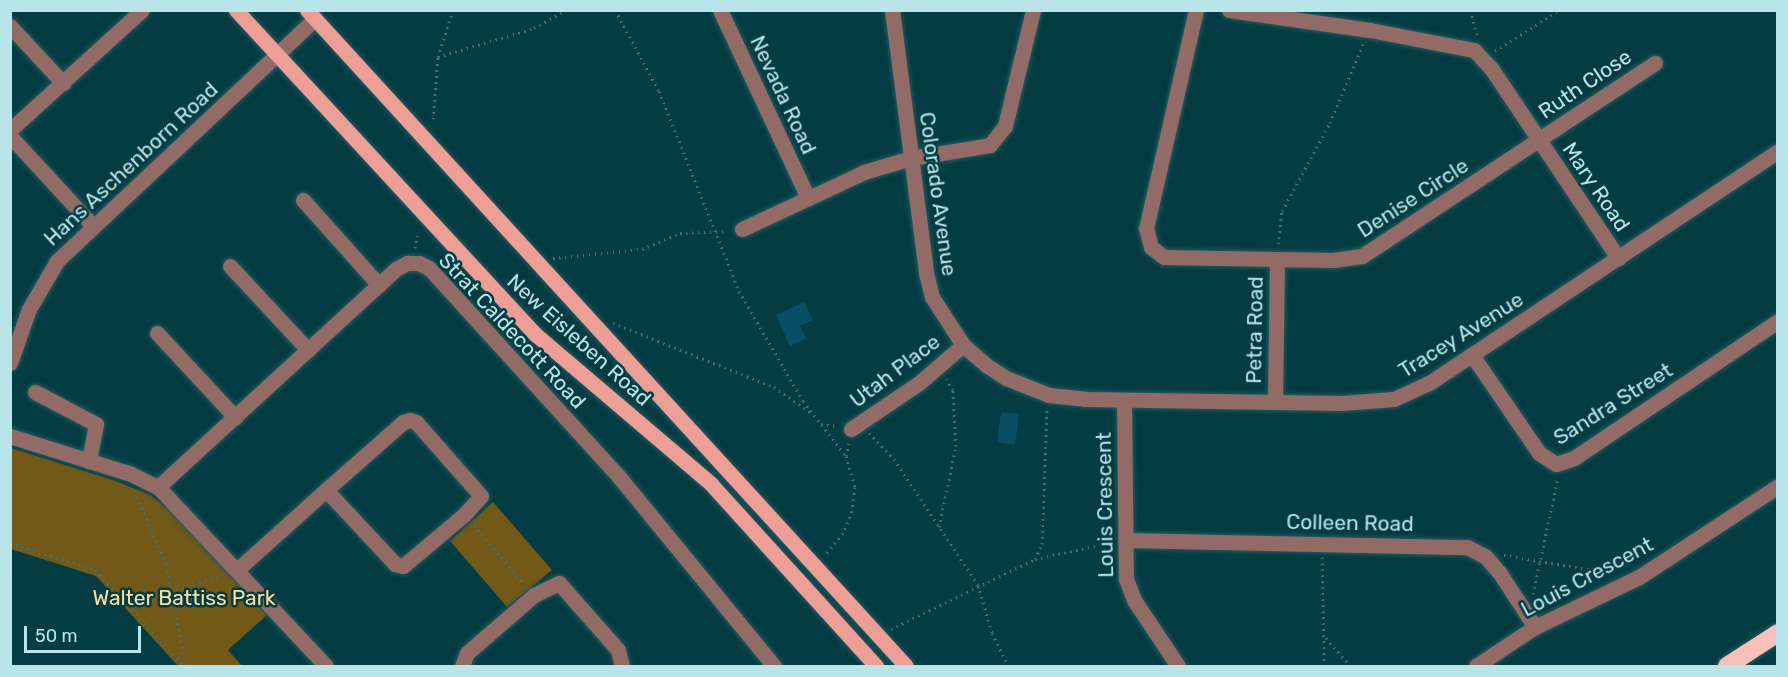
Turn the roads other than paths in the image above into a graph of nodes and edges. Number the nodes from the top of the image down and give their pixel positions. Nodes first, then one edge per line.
1 (236, 10) edge
2 (720, 10) edge
3 (892, 10) edge
4 (1033, 10) edge
5 (1196, 10) edge
6 (1229, 10) edge
7 (137, 12) edge
8 (311, 15) edge
9 (10, 26) edge
10 (276, 56) junction
11 (1655, 63) dead end
12 (63, 83) junction
13 (10, 130) edge
14 (10, 136) edge
15 (1539, 140) junction
16 (1778, 151) edge
17 (911, 158) junction
18 (808, 198) junction
19 (303, 200) dead end
20 (92, 225) junction
21 (742, 229) road end
22 (1618, 258) junction
23 (1277, 259) junction
24 (230, 266) dead end
25 (379, 285) junction
26 (1778, 321) edge
27 (157, 333) dead end
28 (963, 345) junction
29 (308, 350) junction
30 (1472, 355) junction
31 (10, 363) edge
32 (34, 392) dead end
33 (1049, 395) joint
34 (1124, 400) junction
35 (1275, 402) junction
36 (235, 417) junction
37 (856, 426) road end
38 (10, 436) edge
39 (88, 461) junction
40 (1778, 486) edge
41 (158, 487) junction
42 (326, 490) junction
43 (1126, 540) junction
44 (238, 569) junction
45 (1535, 627) junction
46 (1778, 633) edge
47 (326, 666) edge
48 (462, 666) edge
49 (622, 666) edge
50 (774, 666) edge
51 (876, 666) edge
52 (906, 666) edge
53 (1178, 666) edge
54 (1476, 666) edge
55 (1727, 666) edge

1 - 10 main road, New Eisleben Road
2 - 18 street, Nevada Road
3 - 17 street, Colorado Avenue
4 - 17 street
5 - 23 street, Denise Circle
6 - 15 street
7 - 12 street
8 - 10 street, Hans Aschenborn Road
8 - 52 main road, New Eisleben Road
9 - 12 street
10 - 20 street, Hans Aschenborn Road
10 - 51 main road, New Eisleben Road
11 - 15 street, Ruth Close
12 - 13 street
14 - 20 street
15 - 22 street, Mary Road
15 - 23 street, Denise Circle
16 - 22 street, Tracey Avenue
17 - 18 street
17 - 28 street, Colorado Avenue
18 - 21 street
19 - 25 street
20 - 31 street, Hans Aschenborn Road
22 - 30 street, Tracey Avenue
23 - 35 street, Petra Road
24 - 29 street
25 - 29 street, Strat Caldecott Road
25 - 50 street, Strat Caldecott Road
26 - 30 street, Sandra Street
27 - 36 street
28 - 33 street, Colorado Avenue
28 - 37 street, Utah Place
29 - 36 street, Strat Caldecott Road
30 - 35 street, Tracey Avenue
32 - 39 street
33 - 34 street, Tracey Avenue
34 - 35 street, Tracey Avenue
34 - 43 street, Louis Crescent
36 - 41 street, Strat Caldecott Road
38 - 39 street
39 - 41 street
40 - 45 street, Louis Crescent
41 - 44 street
42 - 42 street
42 - 44 street
43 - 45 street, Colleen Road
43 - 53 street, Louis Crescent
44 - 47 street
45 - 54 street, Louis Crescent
46 - 55 highway
48 - 49 street

